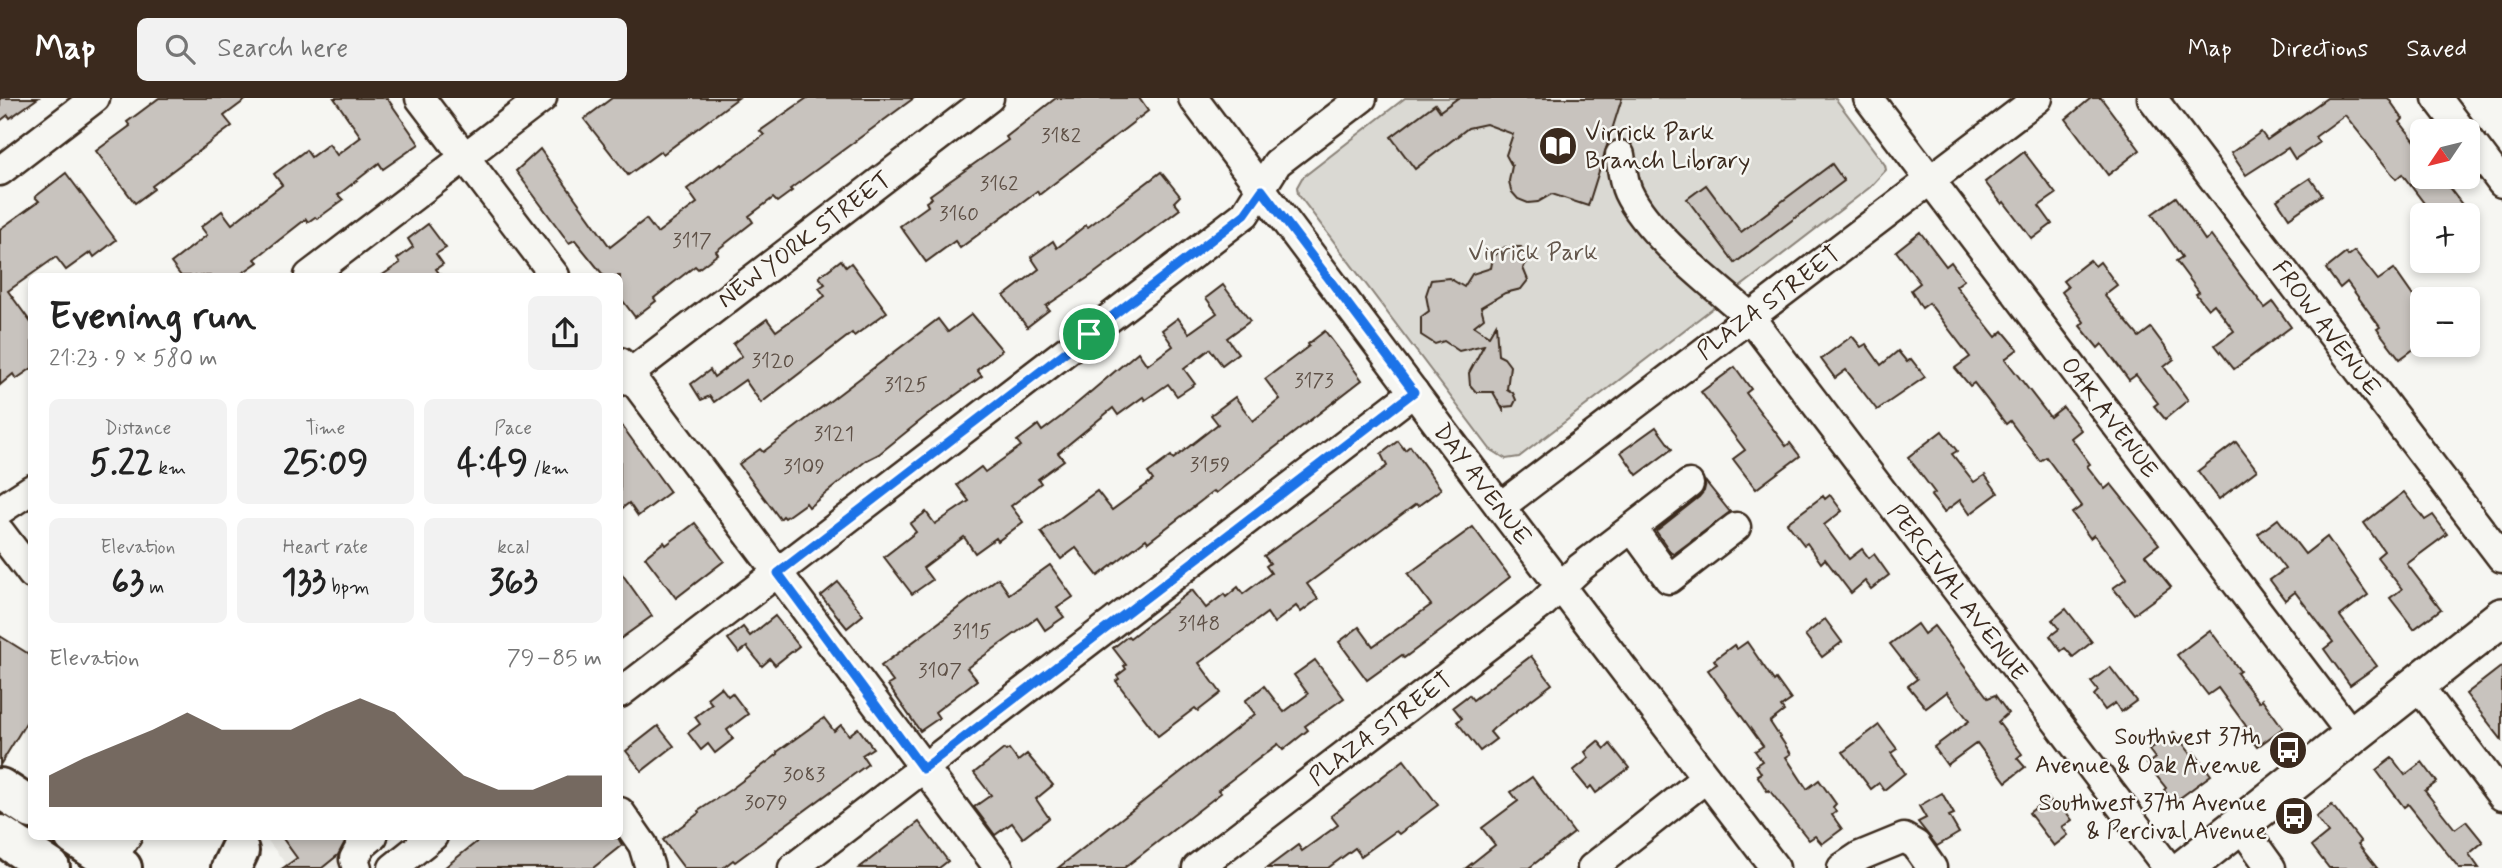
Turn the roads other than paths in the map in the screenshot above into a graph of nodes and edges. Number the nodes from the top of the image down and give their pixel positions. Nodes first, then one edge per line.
1 (95, 98) edge
2 (421, 98) edge
3 (542, 98) edge
4 (989, 98) edge
5 (1193, 98) edge
6 (1362, 98) edge
7 (1868, 98) edge
8 (2038, 98) edge
9 (2152, 98) edge
10 (2437, 98) edge
11 (2453, 119) edge
12 (2480, 154) edge
13 (1620, 155) dead end
14 (465, 157) junction
15 (0, 171) edge
16 (1929, 179) junction
17 (2502, 183) edge
18 (1262, 190) junction
19 (313, 273) edge
20 (553, 273) edge
21 (1749, 316) junction
22 (623, 371) edge
23 (623, 373) edge
24 (1414, 392) junction
25 (1689, 484) dead end
26 (28, 492) edge
27 (1500, 507) junction
28 (0, 510) edge
29 (1736, 527) dead end
30 (1632, 528) junction
31 (0, 531) edge
32 (2502, 558) edge
33 (28, 569) edge
34 (778, 573) junction
35 (1561, 587) junction
36 (2502, 617) edge
37 (2417, 684) junction
38 (623, 691) edge
39 (2352, 735) junction
40 (923, 769) junction
41 (1706, 778) junction
42 (2497, 778) edge
43 (0, 788) edge
44 (28, 806) edge
45 (623, 816) edge
46 (2240, 825) junction
47 (0, 835) edge
48 (84, 840) edge
49 (368, 840) edge
50 (428, 840) edge
51 (120, 855) edge
52 (1604, 864) edge
53 (50, 868) edge
54 (357, 868) edge
55 (393, 868) edge
56 (650, 868) edge
57 (793, 868) edge
58 (999, 868) edge
59 (1197, 868) edge
60 (1774, 868) edge
61 (1842, 868) edge
62 (1932, 868) edge
63 (2168, 868) edge
64 (2185, 868) edge
65 (2272, 868) edge

1 - 15 street
2 - 14 street
3 - 14 street
4 - 22 street, NEW YORK STREET
5 - 18 street, DAY AVENUE
6 - 18 street
7 - 16 street, OAK AVENUE
8 - 16 street, PLAZA STREET
9 - 32 street, FROW AVENUE
10 - 11 street
12 - 17 street
13 - 21 street, PERCIVAL AVENUE
14 - 19 street
14 - 20 street
16 - 21 street, PLAZA STREET
16 - 39 street, OAK AVENUE
18 - 24 street, DAY AVENUE
18 - 34 street
21 - 27 street, PLAZA STREET
21 - 63 street, PERCIVAL AVENUE
23 - 34 street
24 - 27 street, DAY AVENUE
24 - 40 street
25 - 30 street, PLAZA STREET
26 - 28 street
27 - 35 street, DAY AVENUE
29 - 30 street
30 - 35 street, PLAZA STREET
31 - 33 street
34 - 38 street
34 - 40 street
35 - 41 street, DAY AVENUE
35 - 59 street, PLAZA STREET
36 - 37 main road
37 - 39 main road
37 - 42 street
39 - 46 main road
40 - 57 street
40 - 58 street
41 - 52 street
41 - 60 street, DAY AVENUE
43 - 44 highway
45 - 56 street
46 - 64 main road
46 - 65 street
47 - 53 highway
48 - 51 highway
49 - 54 street
50 - 55 street
61 - 62 street

